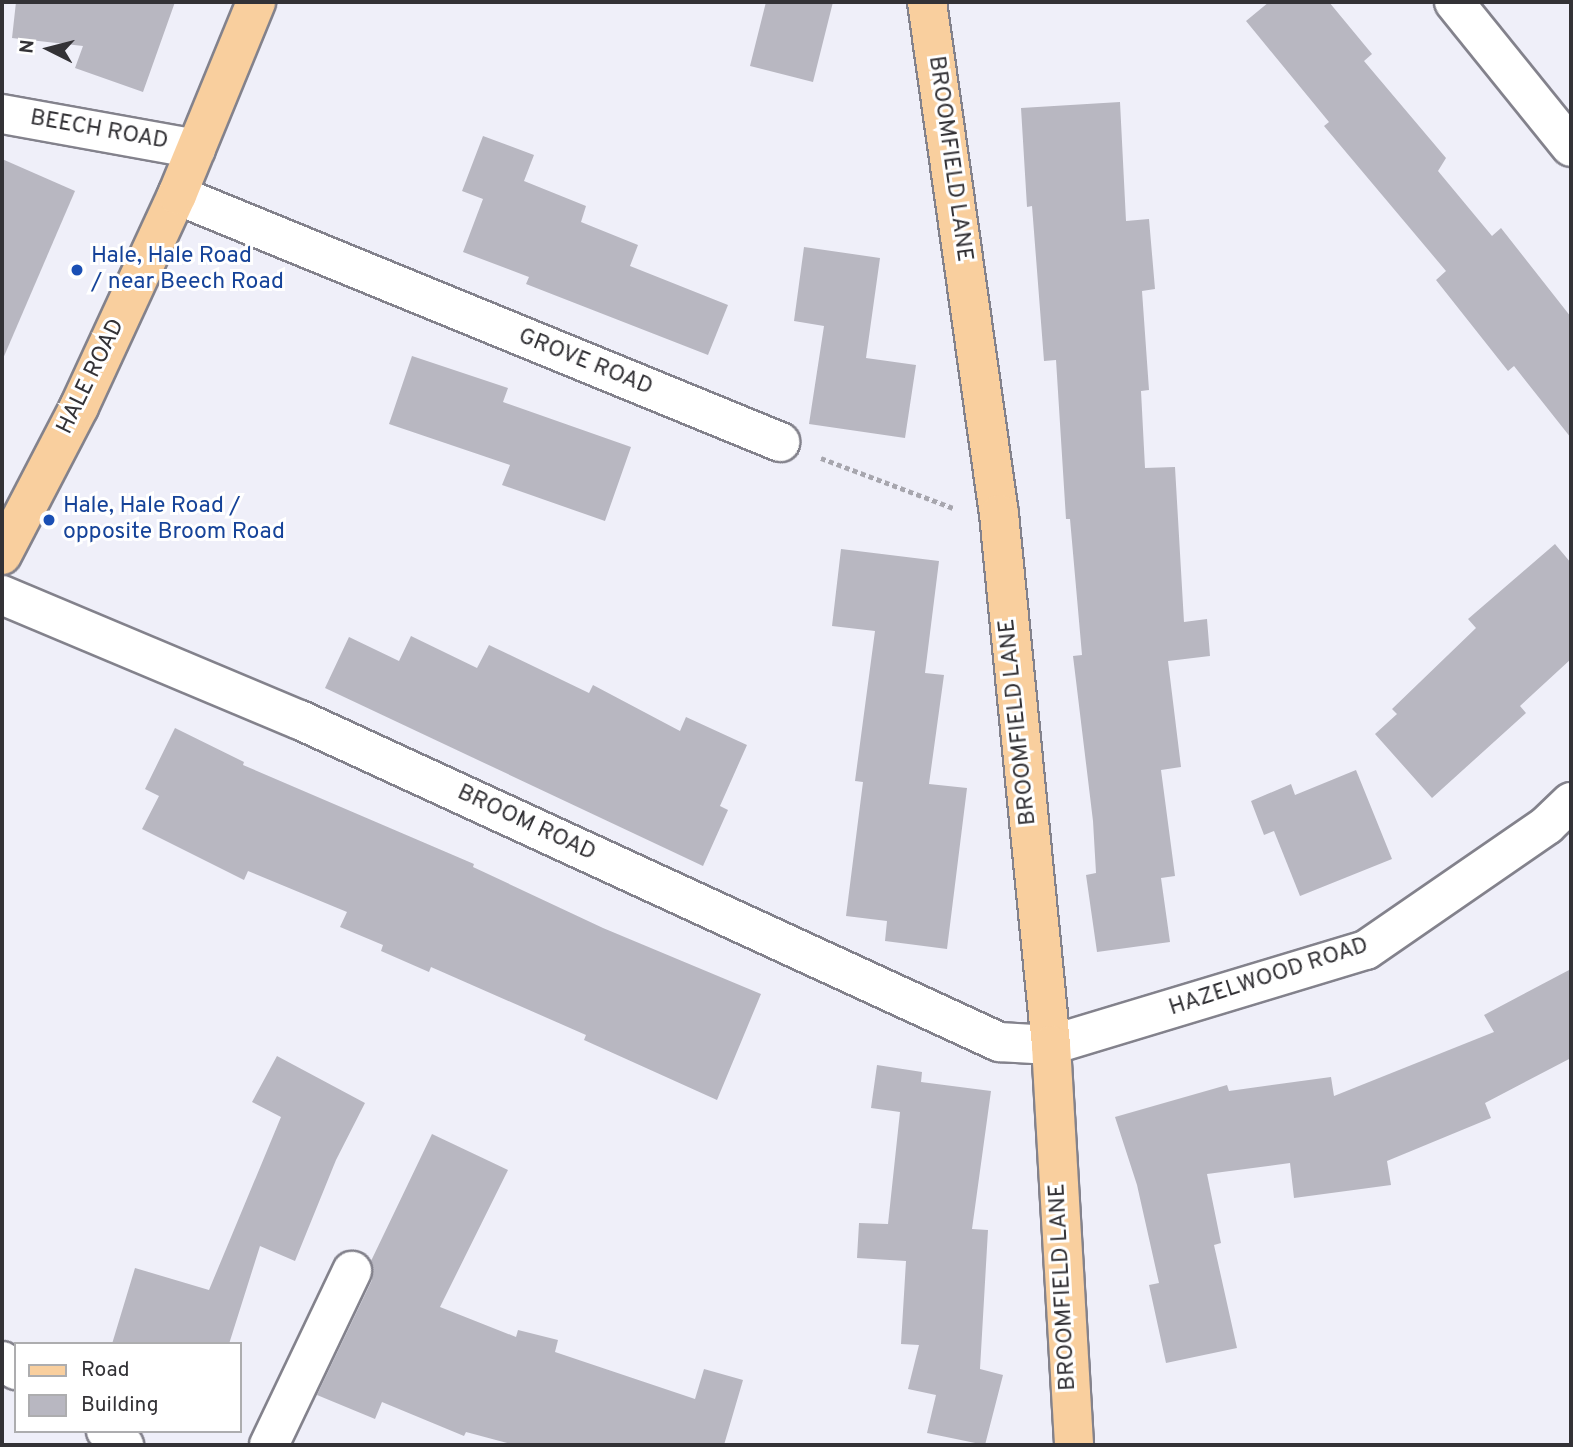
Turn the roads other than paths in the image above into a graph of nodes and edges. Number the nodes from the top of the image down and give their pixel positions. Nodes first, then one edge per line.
1 (256, 2) edge
2 (927, 2) edge
3 (1457, 3) edge
4 (2, 114) edge
5 (1571, 147) edge
6 (196, 149) junction
7 (177, 195) junction
8 (780, 442) road end
9 (2, 555) edge
10 (2, 596) edge
11 (1571, 802) edge
12 (1051, 1045) junction
13 (352, 1271) dead end
14 (109, 1433) edge
15 (124, 1445) edge
16 (269, 1445) edge
17 (1074, 1445) edge

1 - 6 main road, HALE ROAD
2 - 12 main road, BROOMFIELD LANE
3 - 5 street
4 - 6 street, BEECH ROAD
6 - 7 main road, HALE ROAD
7 - 8 street, GROVE ROAD
7 - 9 main road, HALE ROAD
10 - 12 street, BROOM ROAD
11 - 12 street, HAZELWOOD ROAD
12 - 17 main road, BROOMFIELD LANE
13 - 16 street
14 - 15 street

